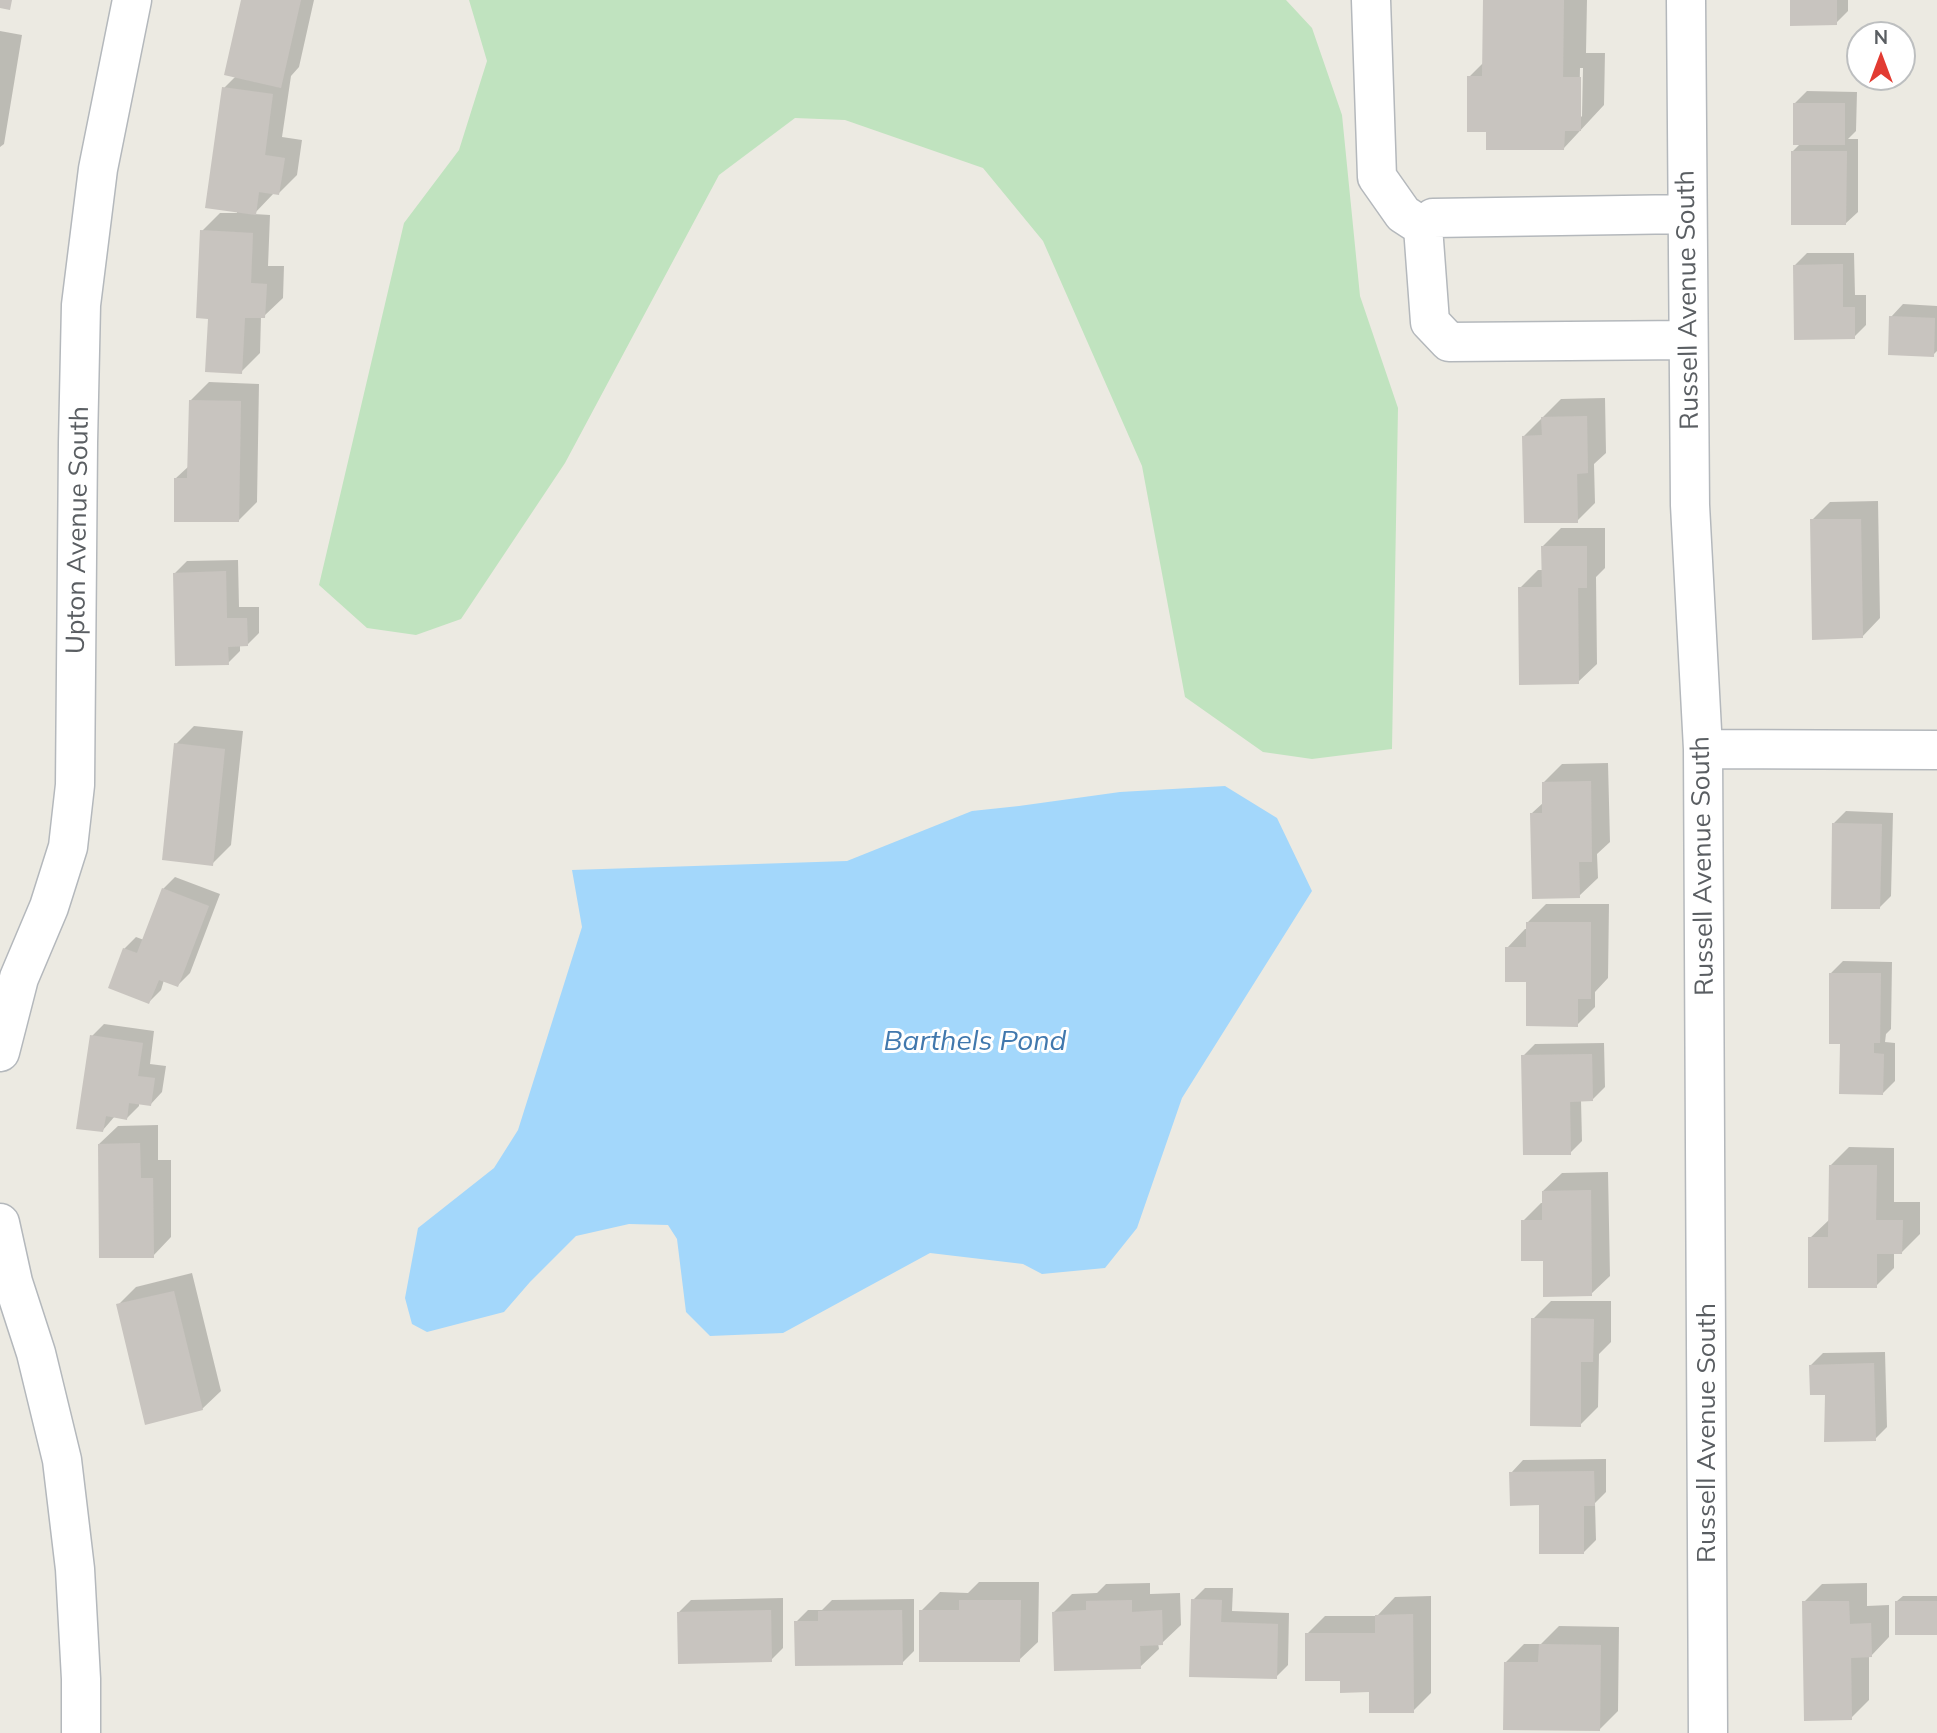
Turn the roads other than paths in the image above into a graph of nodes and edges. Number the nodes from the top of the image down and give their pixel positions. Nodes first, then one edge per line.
1 (132, 0) edge
2 (1371, 0) edge
3 (1686, 0) edge
4 (1687, 214) junction
5 (1423, 227) junction
6 (1688, 340) junction
7 (1703, 749) junction
8 (1937, 750) edge
9 (0, 1052) edge
10 (0, 1223) edge
11 (81, 1733) edge
12 (1708, 1733) edge

1 - 9 street, Upton Avenue South
2 - 5 street
3 - 4 street, Russell Avenue South
4 - 5 street
4 - 6 street, Russell Avenue South
5 - 6 street
6 - 7 street, Russell Avenue South
7 - 8 street
7 - 12 street, Russell Avenue South
10 - 11 street

